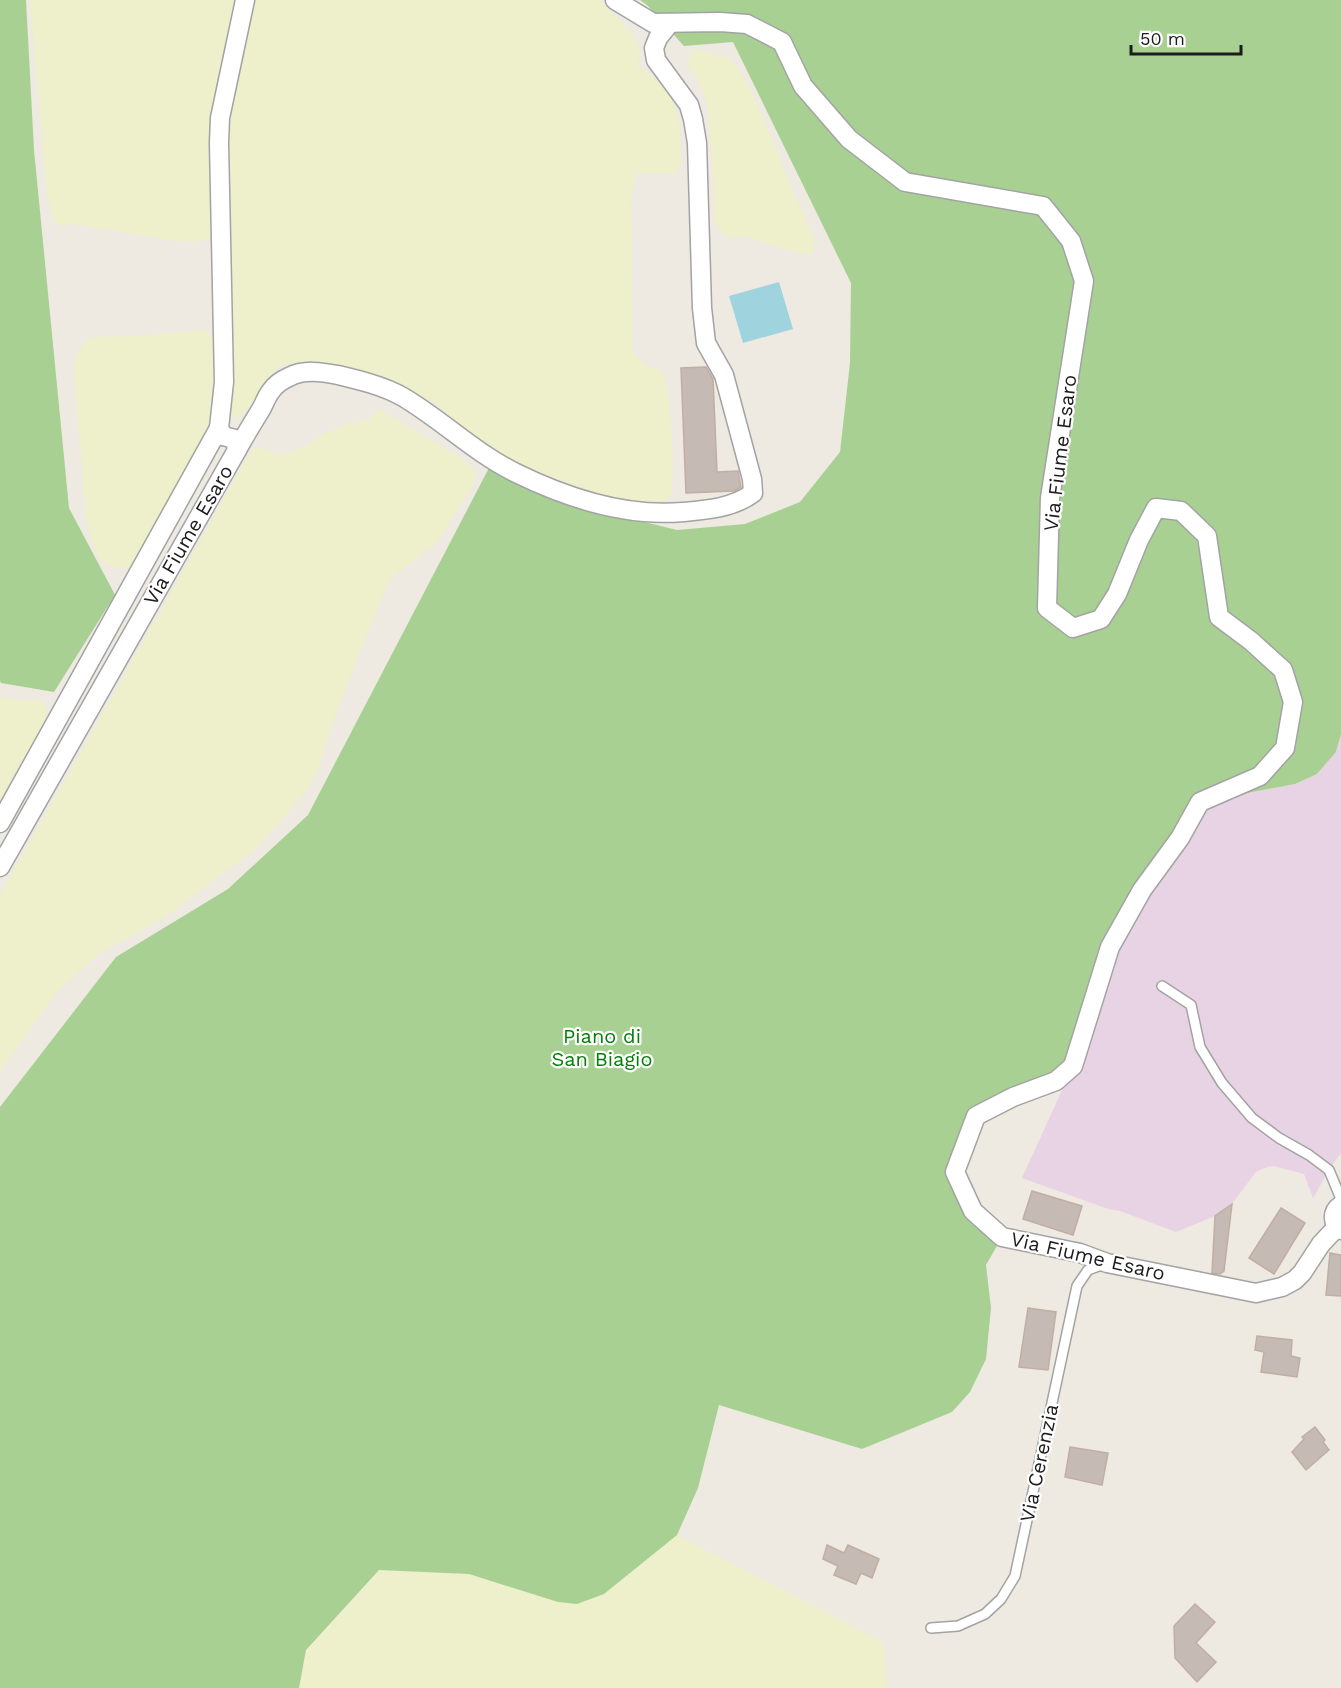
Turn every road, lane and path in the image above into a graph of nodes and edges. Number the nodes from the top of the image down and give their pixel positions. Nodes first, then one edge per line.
1 (245, 0) edge
2 (615, 0) edge
3 (670, 23) junction
4 (219, 428) junction
5 (237, 450) junction
6 (0, 823) edge
7 (0, 867) edge
8 (1162, 986) dead end
9 (1341, 1199) edge
10 (1341, 1205) edge
11 (1339, 1228) edge
12 (1107, 1263) junction
13 (931, 1628) dead end

1 - 4 street
2 - 3 street, Via Fiume Esaro
3 - 5 street
3 - 12 street, Via Fiume Esaro
4 - 5 street, Via Fiume Esaro
4 - 6 street
5 - 7 street, Via Fiume Esaro
8 - 9 lane
10 - 11 street
11 - 12 street, Via Fiume Esaro
12 - 13 lane, Via Cerenzia

